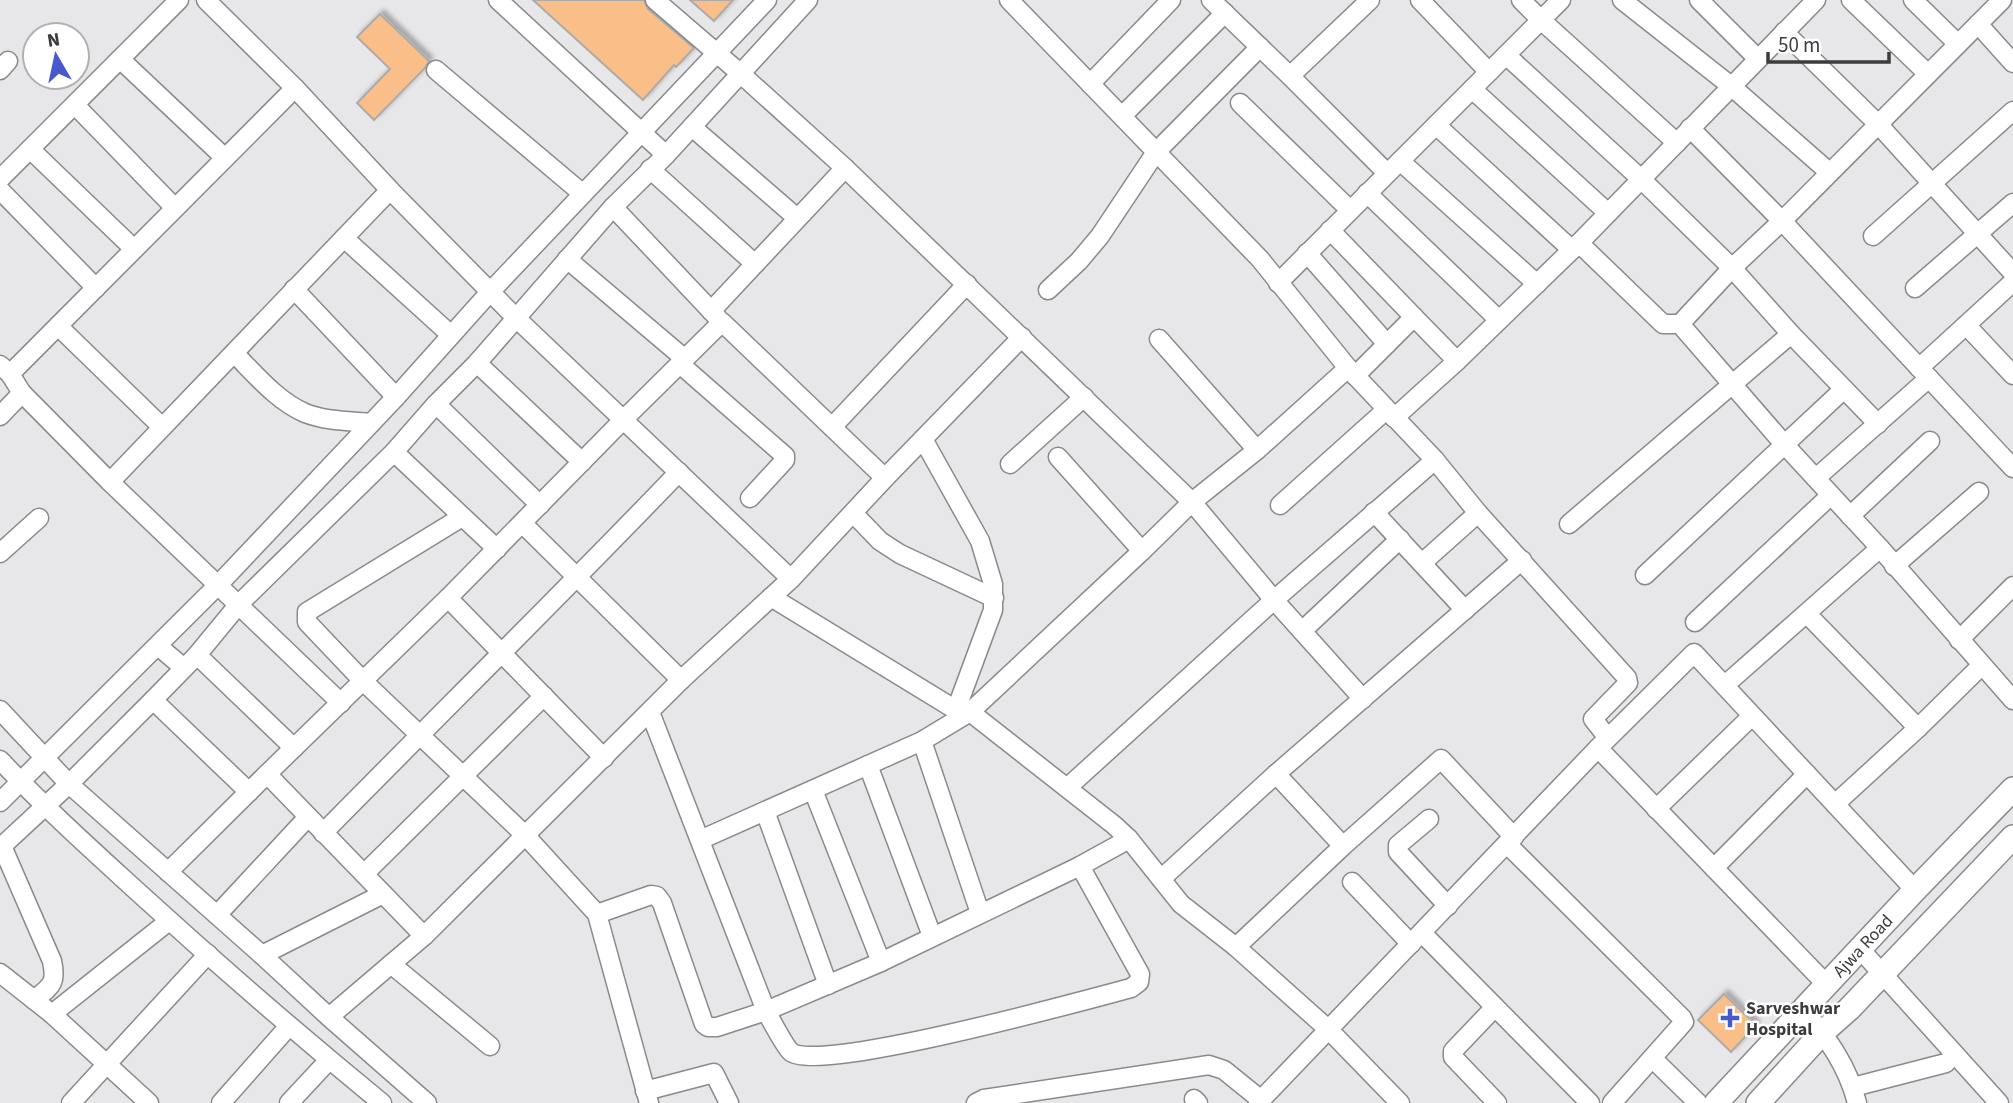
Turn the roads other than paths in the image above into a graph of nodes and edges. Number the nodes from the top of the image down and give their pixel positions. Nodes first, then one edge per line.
1 (179, 0) edge
2 (206, 0) edge
3 (498, 0) edge
4 (655, 0) edge
5 (766, 0) edge
6 (808, 0) edge
7 (1009, 0) edge
8 (1171, 0) edge
9 (1211, 0) edge
10 (1370, 0) edge
11 (1420, 0) edge
12 (1521, 0) edge
13 (1561, 0) edge
14 (1622, 0) edge
15 (1699, 0) edge
16 (1816, 0) edge
17 (1851, 0) edge
18 (1913, 0) edge
19 (2002, 0) edge
20 (1225, 13) junction
21 (1541, 20) junction
22 (1978, 24) junction
23 (1784, 32) junction
24 (1958, 44) junction
25 (1261, 47) junction
26 (718, 53) junction
27 (1506, 55) junction
28 (120, 59) junction
29 (1758, 59) junction
30 (2013, 63) edge
31 (436, 70) dead end
32 (1489, 72) junction
33 (741, 74) junction
34 (1928, 74) junction
35 (1290, 76) junction
36 (1090, 84) junction
37 (1731, 86) junction
38 (295, 88) junction
39 (1472, 89) junction
40 (1240, 103) dead end
41 (75, 105) junction
42 (2013, 111) edge
43 (1122, 116) junction
44 (1878, 124) junction
45 (1436, 125) junction
46 (692, 127) junction
47 (1690, 128) junction
48 (641, 133) junction
49 (1676, 142) junction
50 (30, 149) junction
51 (1156, 152) junction
52 (666, 155) junction
53 (225, 158) junction
54 (845, 167) junction
55 (1394, 167) junction
56 (650, 169) junction
57 (1829, 172) junction
58 (0, 179) edge
59 (1641, 179) junction
60 (1932, 182) junction
61 (0, 190) edge
62 (390, 190) junction
63 (1367, 193) junction
64 (583, 194) junction
65 (2013, 203) edge
66 (613, 207) junction
67 (175, 208) junction
68 (1350, 211) junction
69 (1608, 213) junction
70 (797, 218) junction
71 (1782, 221) junction
72 (1330, 230) junction
73 (1978, 234) junction
74 (1872, 236) dead end
75 (344, 238) junction
76 (1576, 247) junction
77 (134, 249) junction
78 (1307, 253) junction
79 (567, 259) junction
80 (755, 264) junction
81 (1732, 268) junction
82 (2013, 273) edge
83 (2013, 282) edge
84 (1278, 283) junction
85 (967, 284) junction
86 (1536, 284) junction
87 (96, 288) junction
88 (1915, 288) dead end
89 (294, 289) junction
90 (1048, 290) dead end
91 (490, 292) junction
92 (515, 317) junction
93 (717, 317) junction
94 (1414, 317) junction
95 (1499, 320) junction
96 (1680, 324) junction
97 (1966, 325) junction
98 (58, 326) junction
99 (1791, 334) junction
100 (451, 335) junction
101 (1022, 337) junction
102 (1159, 338) dead end
103 (1387, 344) junction
104 (234, 353) junction
105 (1457, 361) junction
106 (682, 362) junction
107 (477, 363) junction
108 (5, 370) edge
109 (1351, 372) junction
110 (1924, 373) junction
111 (2013, 374) edge
112 (1734, 385) junction
113 (1844, 389) junction
114 (22, 393) junction
115 (396, 397) junction
116 (1084, 397) junction
117 (436, 404) junction
118 (1390, 414) junction
119 (0, 416) edge
120 (624, 419) junction
121 (371, 423) junction
122 (1878, 424) junction
123 (162, 427) junction
124 (832, 427) junction
125 (923, 439) junction
126 (1930, 441) dead end
127 (1784, 444) junction
128 (1257, 450) junction
129 (394, 452) junction
130 (1058, 457) dead end
131 (1435, 460) junction
132 (582, 462) junction
133 (1010, 464) dead end
134 (2013, 468) edge
135 (679, 472) junction
136 (886, 478) junction
137 (1816, 478) junction
138 (110, 482) junction
139 (1979, 492) dead end
140 (1830, 496) junction
141 (750, 498) dead end
142 (1192, 502) junction
143 (540, 505) junction
144 (1280, 505) dead end
145 (1374, 512) junction
146 (853, 513) junction
147 (1478, 513) junction
148 (1850, 516) junction
149 (462, 517) junction
150 (39, 518) dead end
151 (523, 524) junction
152 (1569, 524) dead end
153 (1400, 539) junction
154 (1880, 548) junction
155 (497, 550) junction
156 (1142, 551) junction
157 (0, 553) edge
158 (1522, 560) junction
159 (1422, 562) junction
160 (1894, 566) junction
161 (1645, 575) dead end
162 (577, 578) junction
163 (791, 579) junction
164 (218, 585) junction
165 (2013, 586) edge
166 (771, 597) junction
167 (448, 598) junction
168 (994, 598) junction
169 (1274, 600) junction
170 (239, 604) junction
171 (1465, 610) junction
172 (1807, 614) junction
173 (1695, 622) dead end
174 (1302, 631) junction
175 (1959, 640) junction
176 (158, 646) junction
177 (501, 652) junction
178 (190, 662) junction
179 (1982, 665) junction
180 (681, 680) junction
181 (363, 681) junction
182 (1725, 685) junction
183 (544, 696) junction
184 (1363, 699) junction
185 (153, 700) junction
186 (2013, 700) edge
187 (341, 703) junction
188 (0, 710) edge
189 (963, 711) junction
190 (650, 712) junction
191 (1752, 716) junction
192 (1918, 728) junction
193 (419, 735) junction
194 (922, 741) junction
195 (1603, 743) junction
196 (294, 748) junction
197 (45, 758) junction
198 (604, 758) junction
199 (0, 760) edge
200 (868, 765) junction
201 (267, 774) junction
202 (1276, 774) junction
203 (1807, 774) junction
204 (463, 776) junction
205 (21, 782) junction
206 (69, 784) junction
207 (1068, 787) junction
208 (2013, 789) edge
209 (813, 790) junction
210 (249, 792) junction
211 (0, 802) edge
212 (1835, 804) junction
213 (44, 806) junction
214 (1656, 808) junction
215 (765, 811) junction
216 (309, 817) junction
217 (1429, 819) dead end
218 (323, 833) junction
219 (525, 835) junction
220 (2013, 837) edge
221 (1129, 839) junction
222 (700, 840) junction
223 (1510, 840) junction
224 (1343, 846) junction
225 (1, 847) edge
226 (1080, 866) junction
227 (1714, 869) junction
228 (168, 872) junction
229 (364, 874) junction
230 (1161, 879) junction
231 (1352, 883) dead end
232 (1915, 890) junction
233 (383, 894) junction
234 (1448, 906) junction
235 (980, 913) junction
236 (597, 914) junction
237 (217, 915) junction
238 (169, 921) junction
239 (424, 936) junction
240 (932, 936) junction
241 (1416, 938) junction
242 (1236, 947) junction
243 (1860, 949) junction
244 (208, 954) junction
245 (262, 955) junction
246 (881, 962) junction
247 (391, 964) junction
248 (0, 973) edge
249 (1883, 974) junction
250 (828, 985) junction
251 (1827, 985) junction
252 (34, 1000) junction
253 (1495, 1007) junction
254 (1803, 1010) junction
255 (766, 1011) junction
256 (52, 1014) junction
257 (328, 1017) junction
258 (289, 1026) junction
259 (1329, 1030) junction
260 (1823, 1032) junction
261 (490, 1046) dead end
262 (1652, 1058) junction
263 (329, 1060) junction
264 (1946, 1063) dead end
265 (107, 1064) junction
266 (1855, 1095) edge
267 (647, 1097) edge
268 (373, 1100) edge
269 (1586, 1101) edge
270 (1260, 1102) edge
271 (71, 1103) edge
272 (149, 1103) edge
273 (221, 1103) edge
274 (289, 1103) edge
275 (427, 1103) edge
276 (729, 1103) edge
277 (976, 1103) edge
278 (1400, 1103) edge
279 (1497, 1103) edge
280 (1612, 1103) edge
281 (1698, 1103) edge
282 (1716, 1103) edge
283 (1758, 1103) edge
284 (1999, 1103) edge

1 - 28 street
2 - 38 street
3 - 48 street
4 - 26 street
5 - 26 street
6 - 33 street
7 - 36 street
8 - 36 street
9 - 20 street
10 - 35 street
11 - 32 street
12 - 21 street
13 - 21 street
14 - 37 street
15 - 29 street
16 - 23 street
17 - 34 street
18 - 24 street
19 - 22 street
20 - 25 street
20 - 43 street
21 - 27 street
21 - 49 street
22 - 24 street
22 - 30 street
23 - 29 street
23 - 44 street
24 - 34 street
25 - 35 street
25 - 51 street
26 - 33 street
26 - 48 street
27 - 32 street
27 - 59 street
28 - 41 street
28 - 53 street
29 - 37 street
31 - 64 street
32 - 39 street
33 - 46 street
33 - 54 street
34 - 44 street
35 - 55 street
36 - 43 street
37 - 47 street
37 - 57 street
38 - 53 street
38 - 62 street
39 - 45 street
39 - 69 street
40 - 68 street
41 - 50 street
41 - 67 street
42 - 60 street
43 - 51 street
44 - 57 street
44 - 60 street
45 - 55 street
45 - 76 street
46 - 52 street
46 - 70 street
47 - 49 street
47 - 71 street
48 - 52 street
48 - 64 street
49 - 59 street
50 - 58 street
50 - 77 street
51 - 84 street
51 - 90 street
52 - 56 street
53 - 67 street
54 - 70 street
54 - 85 street
55 - 63 street
55 - 86 street
56 - 66 street
56 - 80 street
57 - 71 street
59 - 69 street
59 - 81 street
60 - 73 street
60 - 74 street
61 - 87 street
62 - 75 street
62 - 91 street
63 - 68 street
63 - 95 street
64 - 91 street
65 - 73 street
66 - 79 street
66 - 93 street
67 - 77 street
68 - 72 street
69 - 76 street
70 - 80 street
71 - 81 street
71 - 110 street
72 - 78 street
72 - 94 street
73 - 82 street
73 - 88 street
75 - 89 street
75 - 100 street
76 - 86 street
76 - 96 street
77 - 87 street
78 - 84 street
78 - 103 street
79 - 92 street
79 - 106 street
80 - 93 street
81 - 96 street
81 - 99 street
83 - 97 street
84 - 109 street
85 - 101 street
85 - 124 street
86 - 95 street
87 - 98 street
89 - 104 street
89 - 115 street
91 - 92 street
91 - 100 street
92 - 107 street
92 - 120 street
93 - 106 street
93 - 124 street
94 - 103 street
94 - 105 street
95 - 105 street
96 - 112 street
97 - 110 street
97 - 111 street
98 - 108 street
98 - 123 street
99 - 112 street
99 - 113 street
100 - 115 street
101 - 116 street
101 - 125 street
102 - 128 street
103 - 109 street
104 - 121 street
104 - 123 street
105 - 118 street
106 - 120 street
106 - 141 street
107 - 117 street
107 - 132 street
108 - 114 street
109 - 118 street
109 - 128 street
110 - 122 street
110 - 134 street
112 - 127 street
112 - 152 street
113 - 122 street
113 - 127 street
114 - 119 street
114 - 138 street
115 - 121 street
116 - 133 street
116 - 142 street
117 - 129 street
117 - 143 street
118 - 131 street
118 - 144 street
120 - 132 street
120 - 135 street
121 - 164 street
122 - 137 street
123 - 138 street
124 - 136 street
125 - 136 street
125 - 168 street
126 - 148 street
127 - 137 street
127 - 161 street
128 - 142 street
129 - 149 street
129 - 170 street
130 - 156 street
131 - 145 street
131 - 147 street
132 - 143 street
135 - 162 street
135 - 163 street
136 - 146 street
137 - 140 street
138 - 164 street
139 - 160 street
140 - 148 street
140 - 173 street
142 - 156 street
142 - 169 street
143 - 151 street
145 - 153 street
145 - 169 street
146 - 163 street
146 - 168 street
147 - 158 street
147 - 159 street
148 - 154 street
149 - 155 street
149 - 181 street
150 - 157 street
151 - 155 street
151 - 162 street
153 - 159 street
153 - 174 street
154 - 160 street
154 - 172 street
155 - 167 street
156 - 189 street
158 - 171 street
158 - 195 street
159 - 171 street
160 - 175 street
162 - 177 street
162 - 180 street
163 - 166 street
164 - 170 street
164 - 176 street
165 - 175 street
166 - 180 street
166 - 189 street
167 - 177 street
167 - 181 street
168 - 189 street
169 - 174 street
169 - 207 street
170 - 178 street
170 - 187 street
171 - 184 street
172 - 182 street
172 - 192 street
174 - 184 street
175 - 179 street
176 - 178 street
176 - 197 street
177 - 183 street
177 - 193 street
178 - 185 street
178 - 196 street
179 - 186 street
179 - 192 street
180 - 190 street
181 - 187 street
181 - 193 street
182 - 191 street
182 - 195 street
183 - 198 street
183 - 204 street
184 - 202 street
185 - 206 street
185 - 210 street
187 - 196 street
188 - 197 street
189 - 194 street
189 - 207 street
190 - 198 street
190 - 222 street
191 - 203 street
191 - 214 street
192 - 212 street
193 - 204 street
193 - 218 street
194 - 200 street
194 - 235 street
195 - 214 street
195 - 223 street
196 - 201 street
197 - 205 street
197 - 206 street
198 - 219 street
199 - 205 street
200 - 209 street
200 - 240 street
201 - 210 street
201 - 216 street
202 - 224 street
202 - 230 street
203 - 212 street
203 - 227 street
204 - 219 street
204 - 229 street
205 - 211 street
205 - 213 street
206 - 213 street
206 - 228 street
207 - 221 street
208 - 232 main road, Ajwa Road
209 - 215 street
209 - 246 street
210 - 228 street
212 - 232 street
213 - 225 street
213 - 238 street
214 - 227 street
215 - 222 street
215 - 250 street
216 - 218 street
216 - 237 street
217 - 234 street
218 - 229 street
219 - 236 street
219 - 239 street
220 - 249 main road, Ajwa Road
221 - 226 street
221 - 230 street
222 - 255 street
223 - 224 street
223 - 234 street
223 - 262 street
224 - 242 street
225 - 252 street
226 - 235 street
226 - 255 street
227 - 251 street
228 - 237 street
229 - 233 street
230 - 242 street
231 - 241 street
232 - 243 main road, Ajwa Road
233 - 239 street
233 - 245 street
234 - 241 street
235 - 240 street
236 - 255 street
236 - 267 street
237 - 245 street
238 - 244 street
238 - 256 street
239 - 247 street
240 - 246 street
241 - 253 street
241 - 259 street
242 - 259 street
243 - 249 street
243 - 251 main road, Ajwa Road
244 - 258 street
244 - 265 street
245 - 257 street
246 - 250 street
247 - 257 street
247 - 261 street
248 - 252 street
249 - 260 main road, Ajwa Road
249 - 284 street
250 - 255 street
251 - 254 main road, Ajwa Road
252 - 256 street
253 - 269 street
253 - 279 street
254 - 260 street
254 - 282 main road, Ajwa Road
256 - 265 street
257 - 275 street
258 - 263 street
258 - 273 street
259 - 270 street
259 - 278 street
260 - 266 street
260 - 283 main road, Ajwa Road
262 - 280 street
262 - 281 street
263 - 268 street
263 - 274 street
264 - 266 street
265 - 271 street
265 - 272 street
267 - 276 street
270 - 277 street

